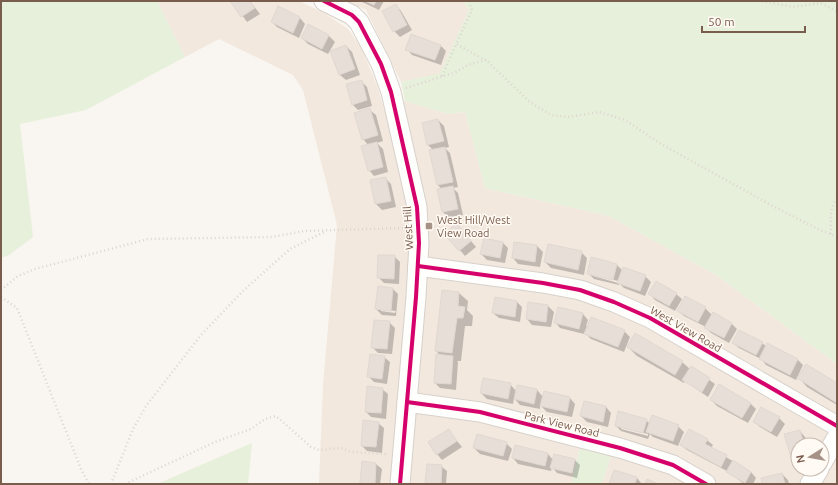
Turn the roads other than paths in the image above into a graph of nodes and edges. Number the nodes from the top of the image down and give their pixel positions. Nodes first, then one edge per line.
1 (327, 2) edge
2 (418, 266) junction
3 (407, 402) junction
4 (837, 426) edge
5 (837, 437) edge
6 (830, 449) edge
7 (400, 484) edge
8 (706, 484) edge

1 - 2 street, West Hill
2 - 3 street, West Hill
2 - 4 street, West View Road
3 - 7 street, West Hill
3 - 8 street, Park View Road
5 - 6 street

